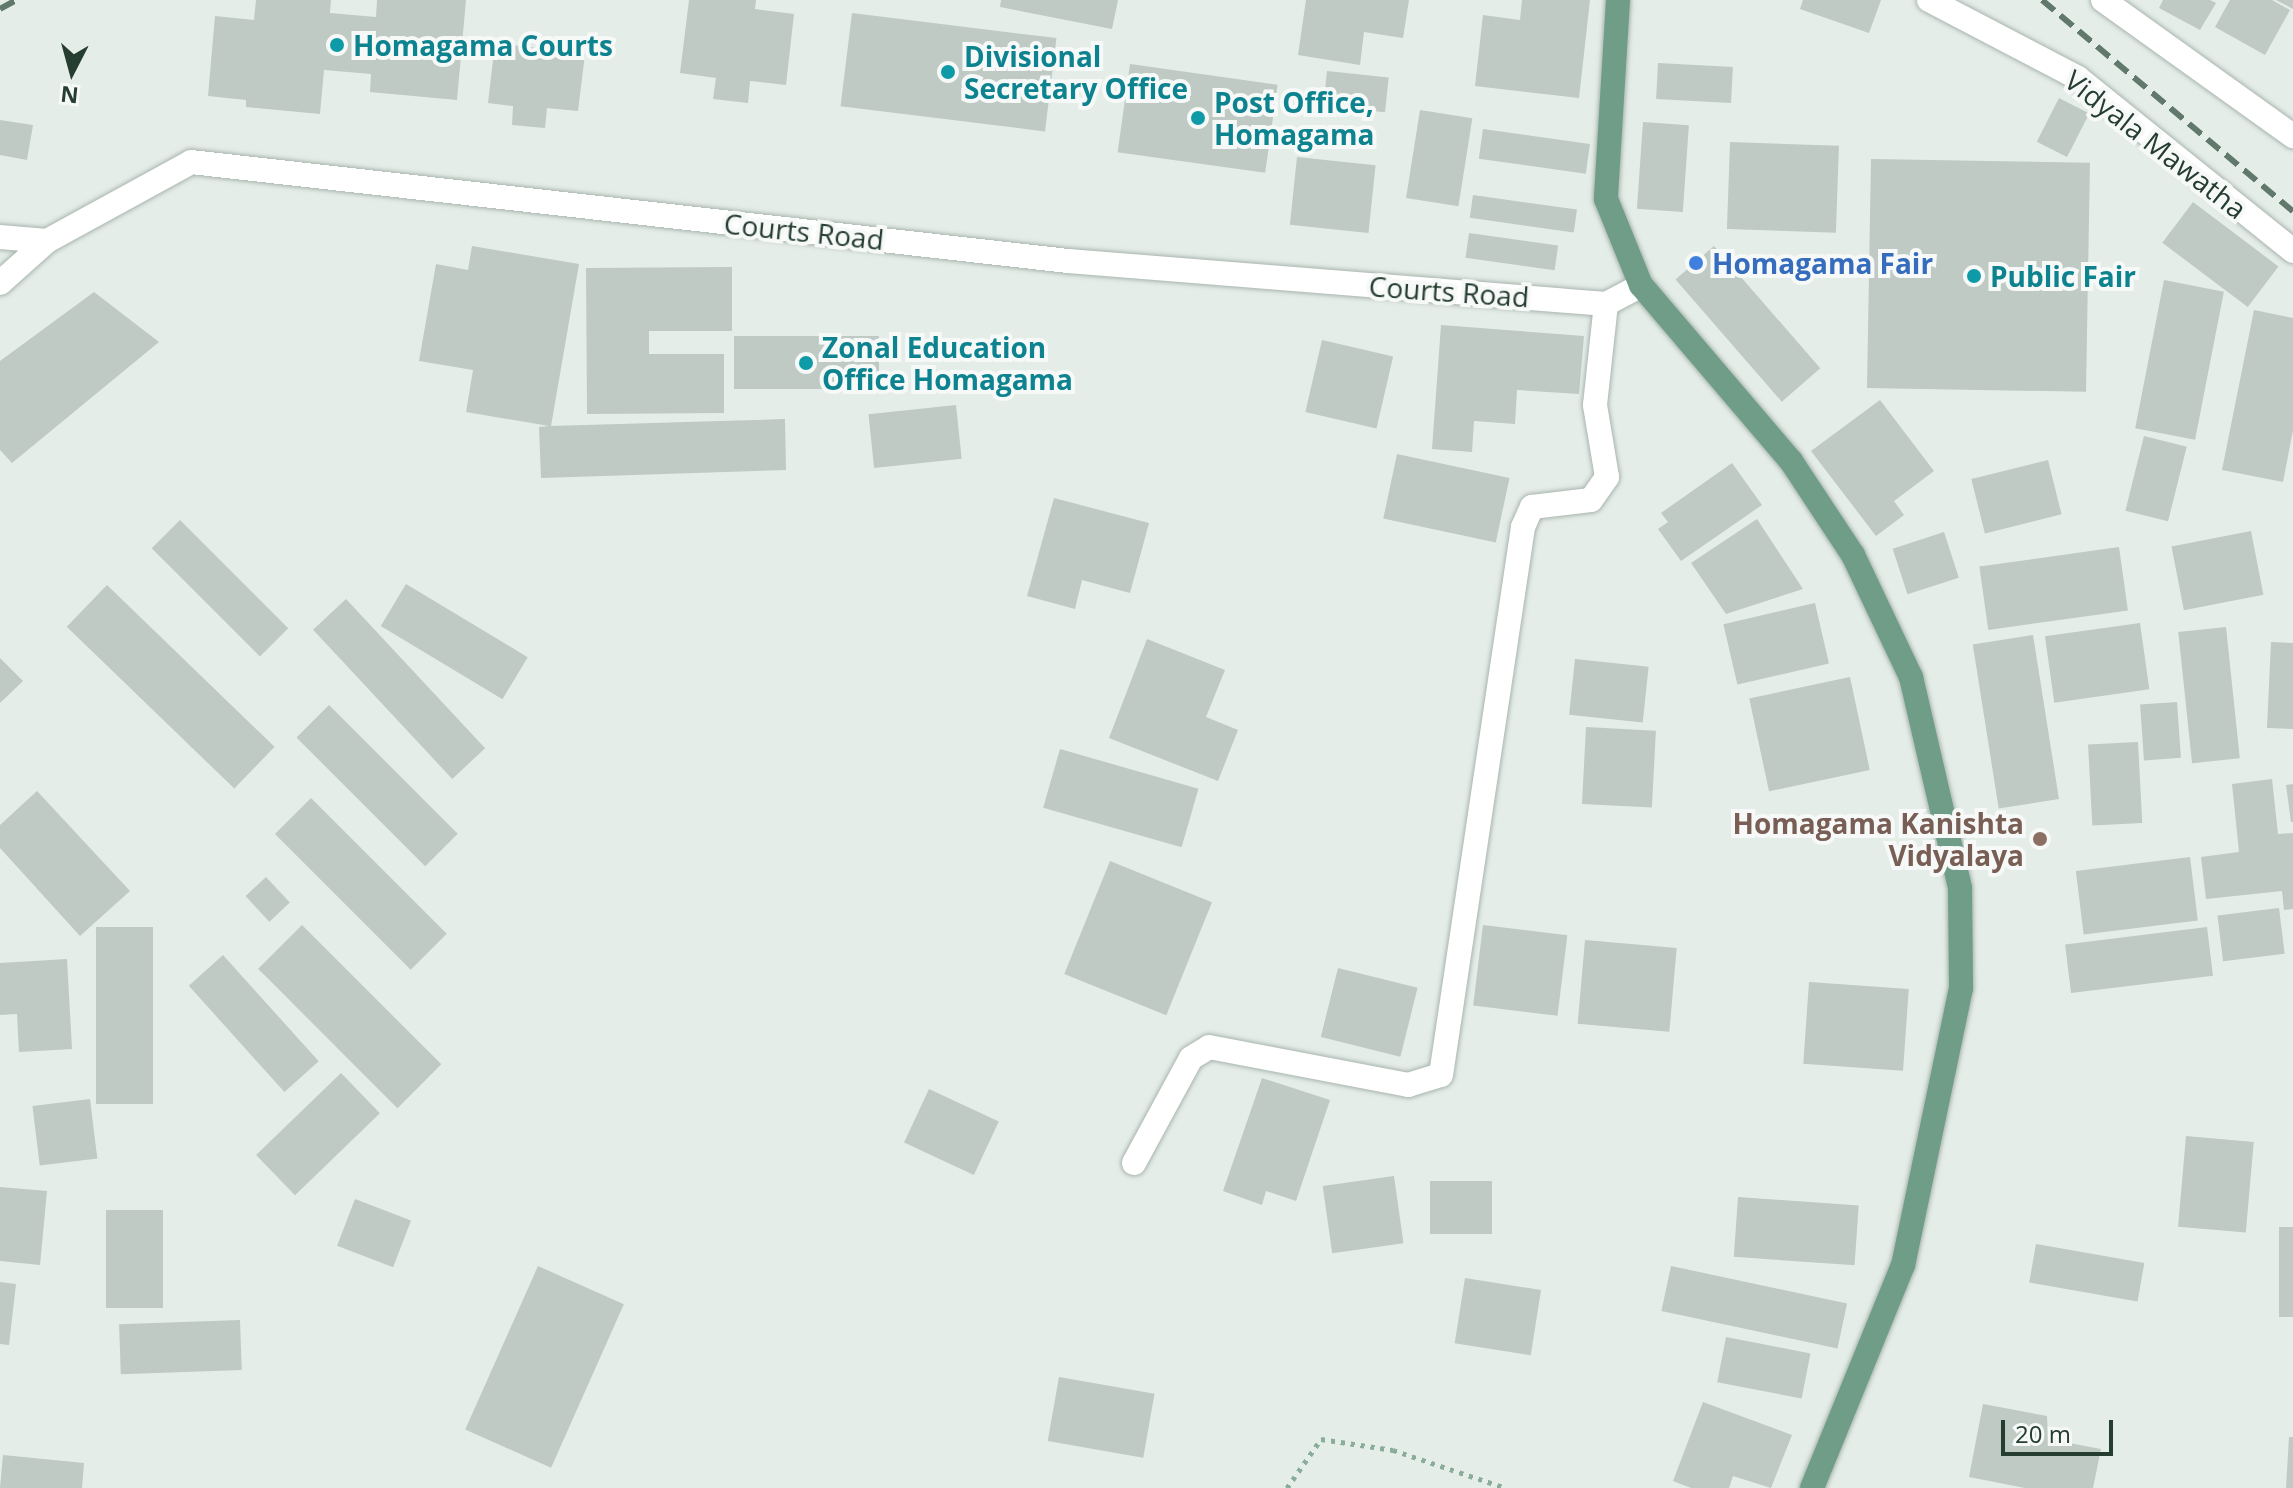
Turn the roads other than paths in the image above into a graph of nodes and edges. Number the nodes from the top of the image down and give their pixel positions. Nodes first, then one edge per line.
1 (1618, 0) edge
2 (1929, 0) edge
3 (2103, 0) edge
4 (2293, 136) edge
5 (0, 237) edge
6 (47, 241) junction
7 (2293, 251) edge
8 (0, 283) edge
9 (1641, 285) junction
10 (1606, 304) junction
11 (1134, 1163) dead end
12 (1812, 1488) edge

1 - 9 main road
2 - 7 street, Vidyala Mawatha
3 - 4 street
5 - 6 street
6 - 8 street, Courts Road
6 - 10 street, Courts Road
9 - 10 street
9 - 12 main road
10 - 11 street

